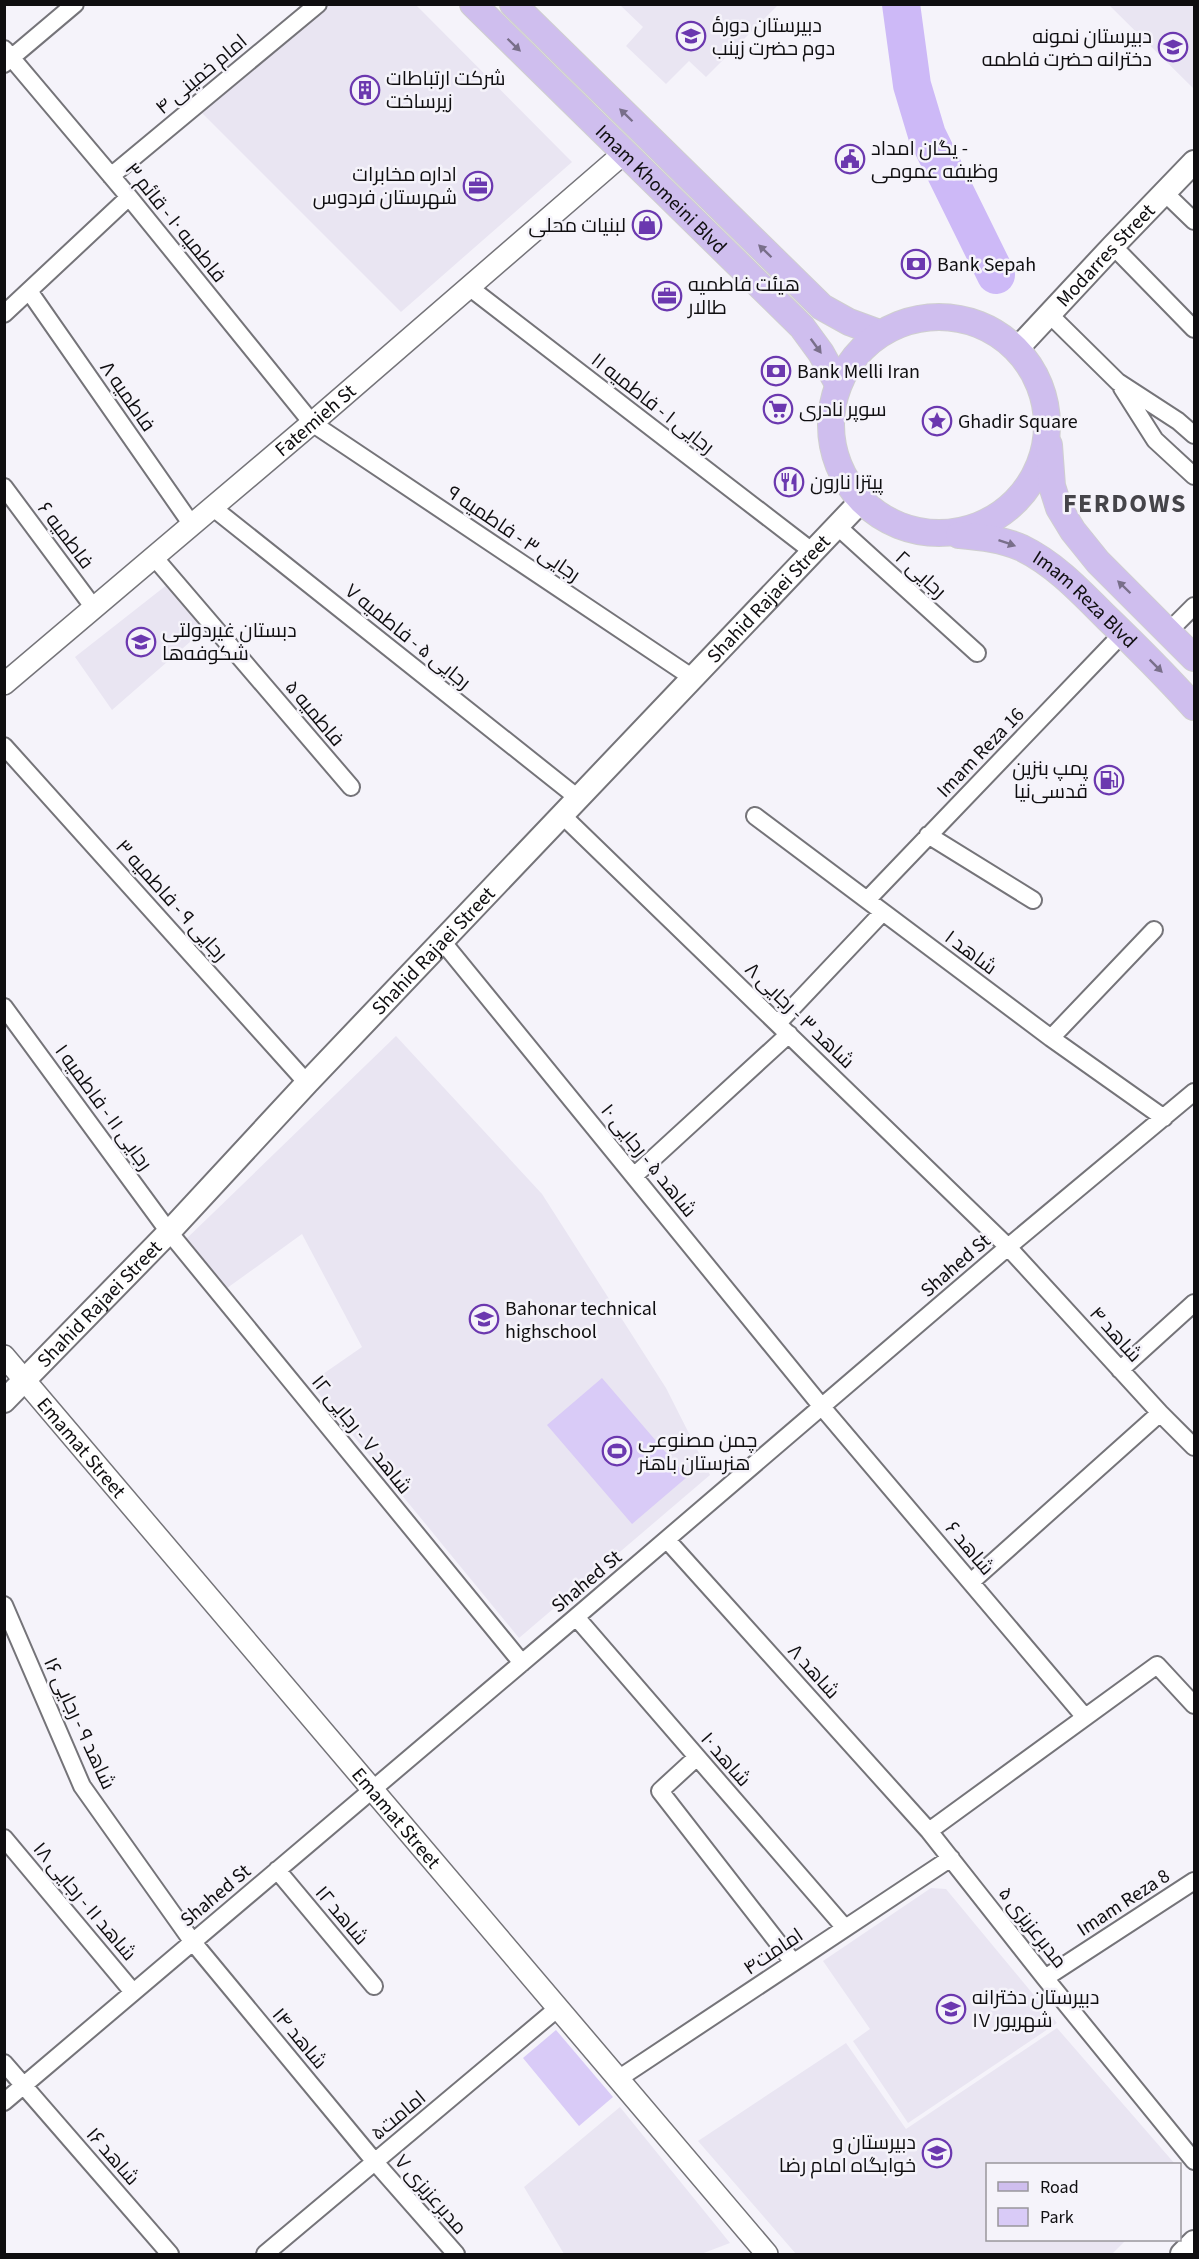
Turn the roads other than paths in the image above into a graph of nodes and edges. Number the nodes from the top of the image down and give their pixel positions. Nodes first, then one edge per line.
1 (75, 4) edge
2 (318, 4) edge
3 (473, 4) edge
4 (513, 4) edge
5 (7, 57) edge
6 (624, 153) junction
7 (1194, 162) edge
8 (111, 176) junction
9 (1165, 192) junction
10 (129, 197) junction
11 (1194, 221) edge
12 (1113, 246) junction
13 (469, 287) junction
14 (29, 291) junction
15 (4, 314) edge
16 (1050, 315) junction
17 (1194, 328) edge
18 (879, 333) junction
19 (1017, 349) junction
20 (1118, 382) junction
21 (838, 384) junction
22 (312, 423) junction
23 (1048, 427) junction
24 (1194, 435) edge
25 (1194, 476) edge
26 (4, 487) edge
27 (862, 500) junction
28 (212, 507) junction
29 (192, 525) junction
30 (837, 526) junction
31 (949, 534) junction
32 (813, 552) junction
33 (154, 557) junction
34 (1194, 606) edge
35 (94, 608) junction
36 (1169, 631) junction
37 (1123, 633) junction
38 (977, 653) dead end
39 (1194, 658) edge
40 (693, 678) junction
41 (4, 684) edge
42 (1194, 707) edge
43 (4, 746) edge
44 (351, 788) dead end
45 (578, 798) junction
46 (562, 815) junction
47 (755, 816) dead end
48 (928, 835) junction
49 (867, 900) junction
50 (1033, 900) dead end
51 (884, 912) junction
52 (1154, 930) dead end
53 (442, 941) junction
54 (4, 1007) edge
55 (784, 1028) junction
56 (1051, 1038) junction
57 (307, 1083) junction
58 (1194, 1092) edge
59 (1164, 1118) junction
60 (634, 1176) junction
61 (169, 1232) junction
62 (1008, 1246) junction
63 (1194, 1303) edge
64 (4, 1356) edge
65 (1120, 1370) junction
66 (25, 1380) junction
67 (4, 1401) edge
68 (822, 1407) junction
69 (1160, 1413) junction
70 (1194, 1448) edge
71 (667, 1540) junction
72 (971, 1582) junction
73 (4, 1605) edge
74 (576, 1617) junction
75 (522, 1663) junction
76 (1194, 1706) edge
77 (1084, 1716) junction
78 (697, 1757) junction
79 (372, 1790) junction
80 (929, 1831) junction
81 (4, 1838) edge
82 (951, 1858) junction
83 (277, 1870) junction
84 (1194, 1881) edge
85 (845, 1928) junction
86 (192, 1941) junction
87 (793, 1962) junction
88 (1045, 1978) junction
89 (374, 1986) dead end
90 (133, 1992) junction
91 (558, 2008) junction
92 (4, 2063) edge
93 (618, 2079) junction
94 (25, 2085) junction
95 (4, 2102) edge
96 (1194, 2161) edge
97 (375, 2162) junction
98 (1194, 2242) edge
99 (170, 2254) edge
100 (265, 2254) edge
101 (456, 2254) edge
102 (767, 2254) edge
103 (1182, 2254) edge

1 - 5 street
2 - 8 street, امام خمینی ۴
3 -> 6 main road, Imam Khomeini Blvd
18 -> 4 main road, Imam Khomeini Blvd
5 - 8 street, فاطمیه ۱۰ - قائم ۳
6 - 13 street, Fatemieh St
6 -> 21 main road, Imam Khomeini Blvd
7 - 9 main road, Modarres Street
8 - 10 street, فاطمیه ۱۰ - قائم ۳
9 - 11 street
9 - 12 main road, Modarres Street
10 - 14 street
10 - 22 street, فاطمیه ۱۰ - قائم ۳
12 - 16 main road, Modarres Street
12 - 17 street
13 - 22 street, Fatemieh St
13 - 32 street, رجایی ۱ - فاطمیه ۱۱
14 - 15 street
14 - 29 street, فاطمیه ۸
16 - 19 main road, Modarres Street
16 - 20 street
18 - 19 main road
18 - 21 main road
19 - 23 main road
20 - 24 street
20 - 25 street
21 - 27 main road
22 - 28 street, Fatemieh St
22 - 40 street, رجایی ۳ - فاطمیه ۹
23 - 31 main road
36 -> 23 main road, Imam Reza Blvd
26 - 35 street, فاطمیه ۶
27 - 30 main road, Shahid Rajaei Street
27 - 31 main road
28 - 29 street, Fatemieh St
28 - 45 street, رجایی ۵ - فاطمیه ۷
29 - 33 street, Fatemieh St
30 - 32 main road, Shahid Rajaei Street
30 - 38 street, رجایی ۲
31 -> 37 main road, Imam Reza Blvd
32 - 40 main road, Shahid Rajaei Street
33 - 35 street, Fatemieh St
33 - 44 street, فاطمیه ۵
34 - 36 street
35 - 41 street, Fatemieh St
36 - 39 main road, Imam Reza Blvd
37 -> 42 main road, Imam Reza Blvd
37 - 48 street, Imam Reza 16
40 - 45 main road, Shahid Rajaei Street
43 - 57 street, رجایی ۹ - فاطمیه ۳
45 - 46 main road, Shahid Rajaei Street
46 - 53 main road, Shahid Rajaei Street
46 - 55 street, شاهد ۳ - رجایی ۸
47 - 49 street, شاهد ۱
48 - 49 street, Imam Reza 16
48 - 50 street
49 - 51 street, شاهد ۱
51 - 55 street
51 - 56 street, شاهد ۱
52 - 56 street
53 - 57 main road, Shahid Rajaei Street
53 - 60 street, شاهد ۵ - رجایی ۱۰
54 - 61 street, رجایی ۱۱ - فاطمیه ۱
55 - 60 street
55 - 62 street, شاهد ۳ - رجایی ۸
56 - 59 street, شاهد ۱
57 - 61 main road, Shahid Rajaei Street
58 - 59 street, Shahed St
59 - 62 street, Shahed St
60 - 68 street, شاهد ۵ - رجایی ۱۰
61 - 66 main road, Shahid Rajaei Street
61 - 75 street, شاهد ۷ - رجایی ۱۲
62 - 65 street, شاهد ۴
62 - 68 street, Shahed St
63 - 65 street
64 - 66 street, Emamat Street
65 - 69 street, شاهد ۴
66 - 67 main road, Shahid Rajaei Street
66 - 79 street, Emamat Street
68 - 71 street, Shahed St
68 - 72 street, شاهد ۶
69 - 70 street, شاهد ۴
69 - 72 street
71 - 74 street, Shahed St
71 - 80 street, شاهد ۸
72 - 77 street, شاهد ۶
73 - 86 street, شاهد ۹ - رجایی ۱۶
74 - 75 street, Shahed St
74 - 78 street, شاهد ۱۰
75 - 79 street, Shahed St
76 - 77 street
77 - 80 street
78 - 85 street, شاهد ۱۰
78 - 87 street
79 - 83 street, Shahed St
79 - 91 street, Emamat Street
80 - 82 street, مدبرعزیزی ۵
81 - 90 street, شاهد ۱۱ - رجایی ۱۸
82 - 85 street, امامت۴
82 - 88 street, مدبرعزیزی ۵
83 - 86 street, Shahed St
83 - 89 street, شاهد ۱۲
84 - 88 street, Imam Reza 8
85 - 87 street, امامت۴
86 - 90 street, Shahed St
86 - 97 street, شاهد ۱۴
87 - 93 street, امامت۴
88 - 96 street, مدبرعزیزی ۵
90 - 94 street, Shahed St
91 - 93 street, Emamat Street
91 - 97 street, امامت۵
92 - 94 street, شاهد ۱۶
93 - 102 street, Emamat Street
94 - 95 street, Shahed St
94 - 99 street, شاهد ۱۶
97 - 100 street, امامت۵
97 - 101 street, مدبرعزیزی ۷
98 - 103 main road

